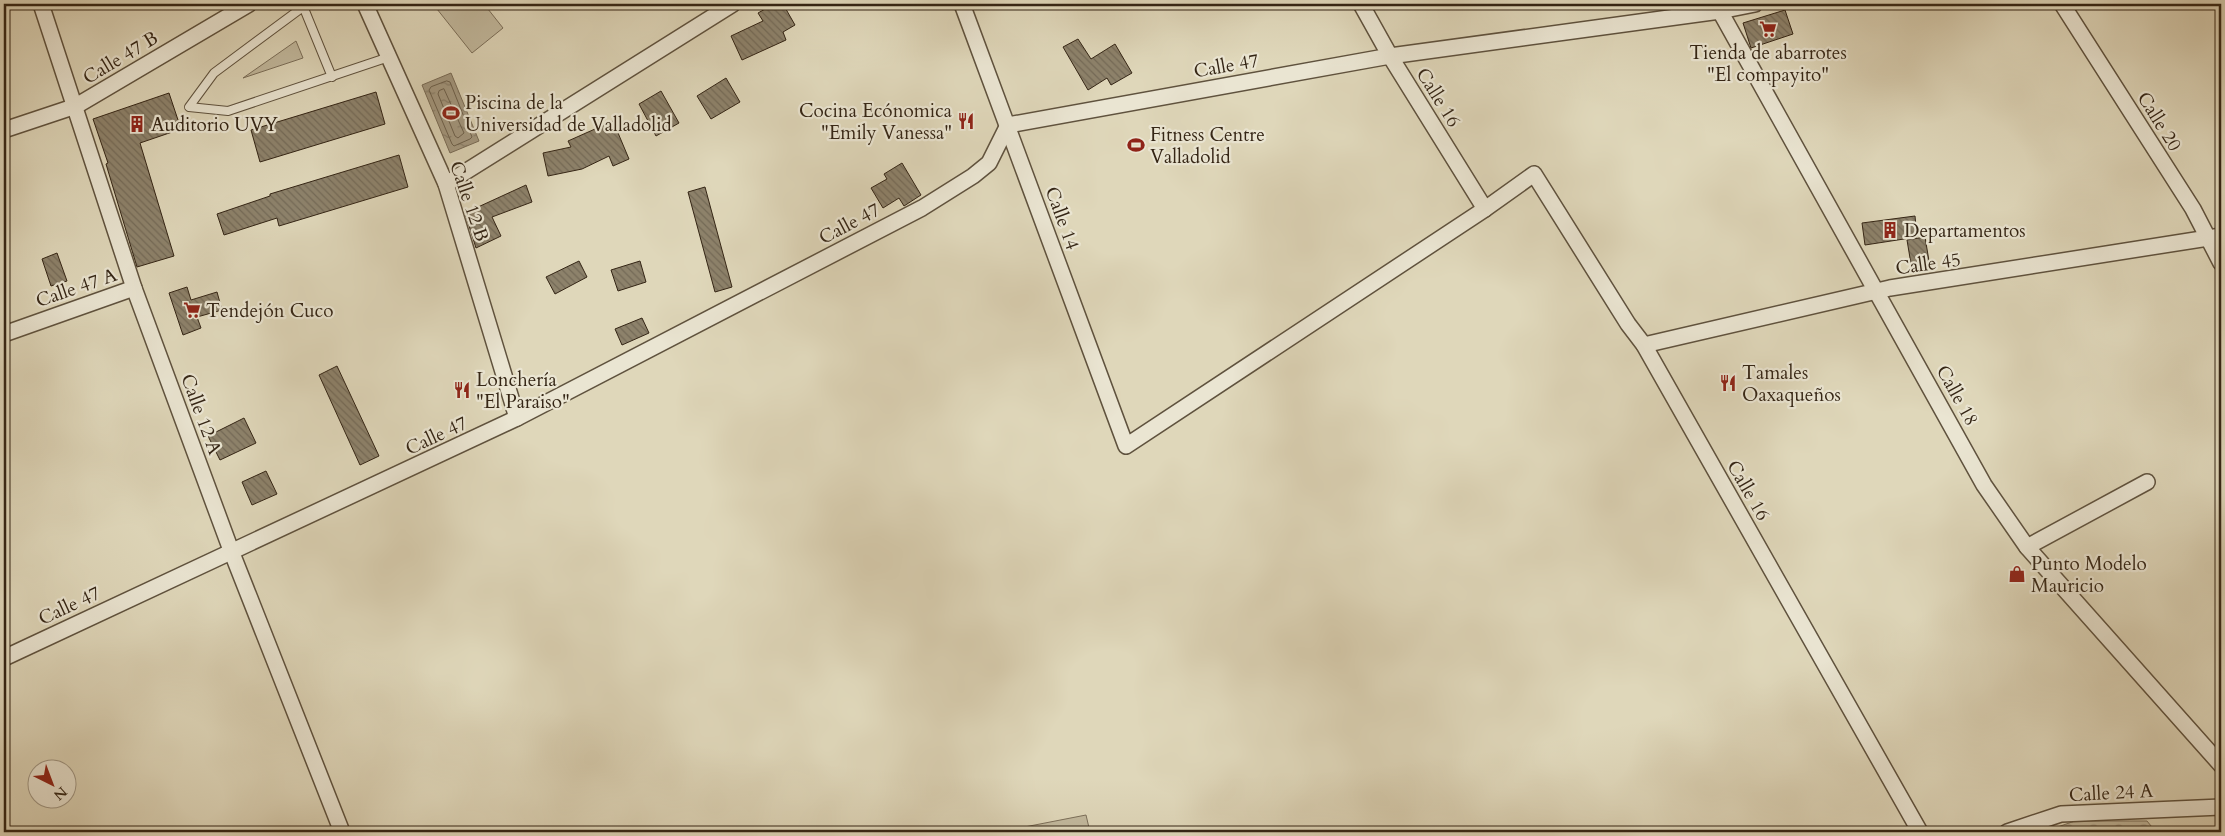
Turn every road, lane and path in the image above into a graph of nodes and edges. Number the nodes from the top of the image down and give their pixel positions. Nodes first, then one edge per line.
1 (41, 4) edge
2 (249, 4) edge
3 (365, 4) edge
4 (733, 4) edge
5 (962, 4) edge
6 (1361, 4) edge
7 (1755, 4) edge
8 (2062, 4) edge
9 (305, 5) edge
10 (1718, 7) edge
11 (1390, 56) junction
12 (389, 57) junction
13 (332, 77) junction
14 (76, 106) junction
15 (1008, 125) junction
16 (4, 130) edge
17 (1015, 146) junction
18 (989, 163) junction
19 (446, 184) junction
20 (1485, 209) junction
21 (2215, 237) edge
22 (2221, 263) edge
23 (134, 288) junction
24 (1878, 291) junction
25 (4, 334) edge
26 (1644, 345) junction
27 (517, 418) junction
28 (2147, 482) dead end
29 (2027, 547) junction
30 (232, 553) junction
31 (4, 658) edge
32 (2221, 765) edge
33 (2221, 806) edge
34 (342, 832) edge
35 (1920, 832) edge
36 (2006, 832) edge

1 - 14 street, Calle 12 A
2 - 14 street, Calle 47 B
3 - 12 street, Calle 12 B
4 - 19 street
5 - 15 street, Calle 14
6 - 11 street, Calle 16
7 - 10 street, Calle 47
8 - 21 street, Calle 20
9 - 13 lane
9 - 13 lane
10 - 11 street, Calle 47
10 - 24 street, Calle 18
11 - 15 street, Calle 47
11 - 20 street, Calle 16
12 - 13 lane
12 - 19 street, Calle 12 B
14 - 16 street, Calle 47 B
14 - 23 street, Calle 12 A
15 - 17 street, Calle 14
15 - 18 street, Calle 47
17 - 18 street
17 - 20 street, Calle 14
18 - 27 street, Calle 47
19 - 27 street, Calle 12 B
20 - 26 street, Calle 16
21 - 22 street, Calle 20
21 - 24 street, Calle 45
23 - 25 street, Calle 47 A
23 - 30 street, Calle 12 A
24 - 26 street, Calle 45
24 - 29 street, Calle 18
26 - 35 street, Calle 16
27 - 30 street, Calle 47
28 - 29 street
29 - 32 street, Calle 18
30 - 31 street, Calle 47
30 - 34 street, Calle 12 A
33 - 36 street, Calle 24 A

